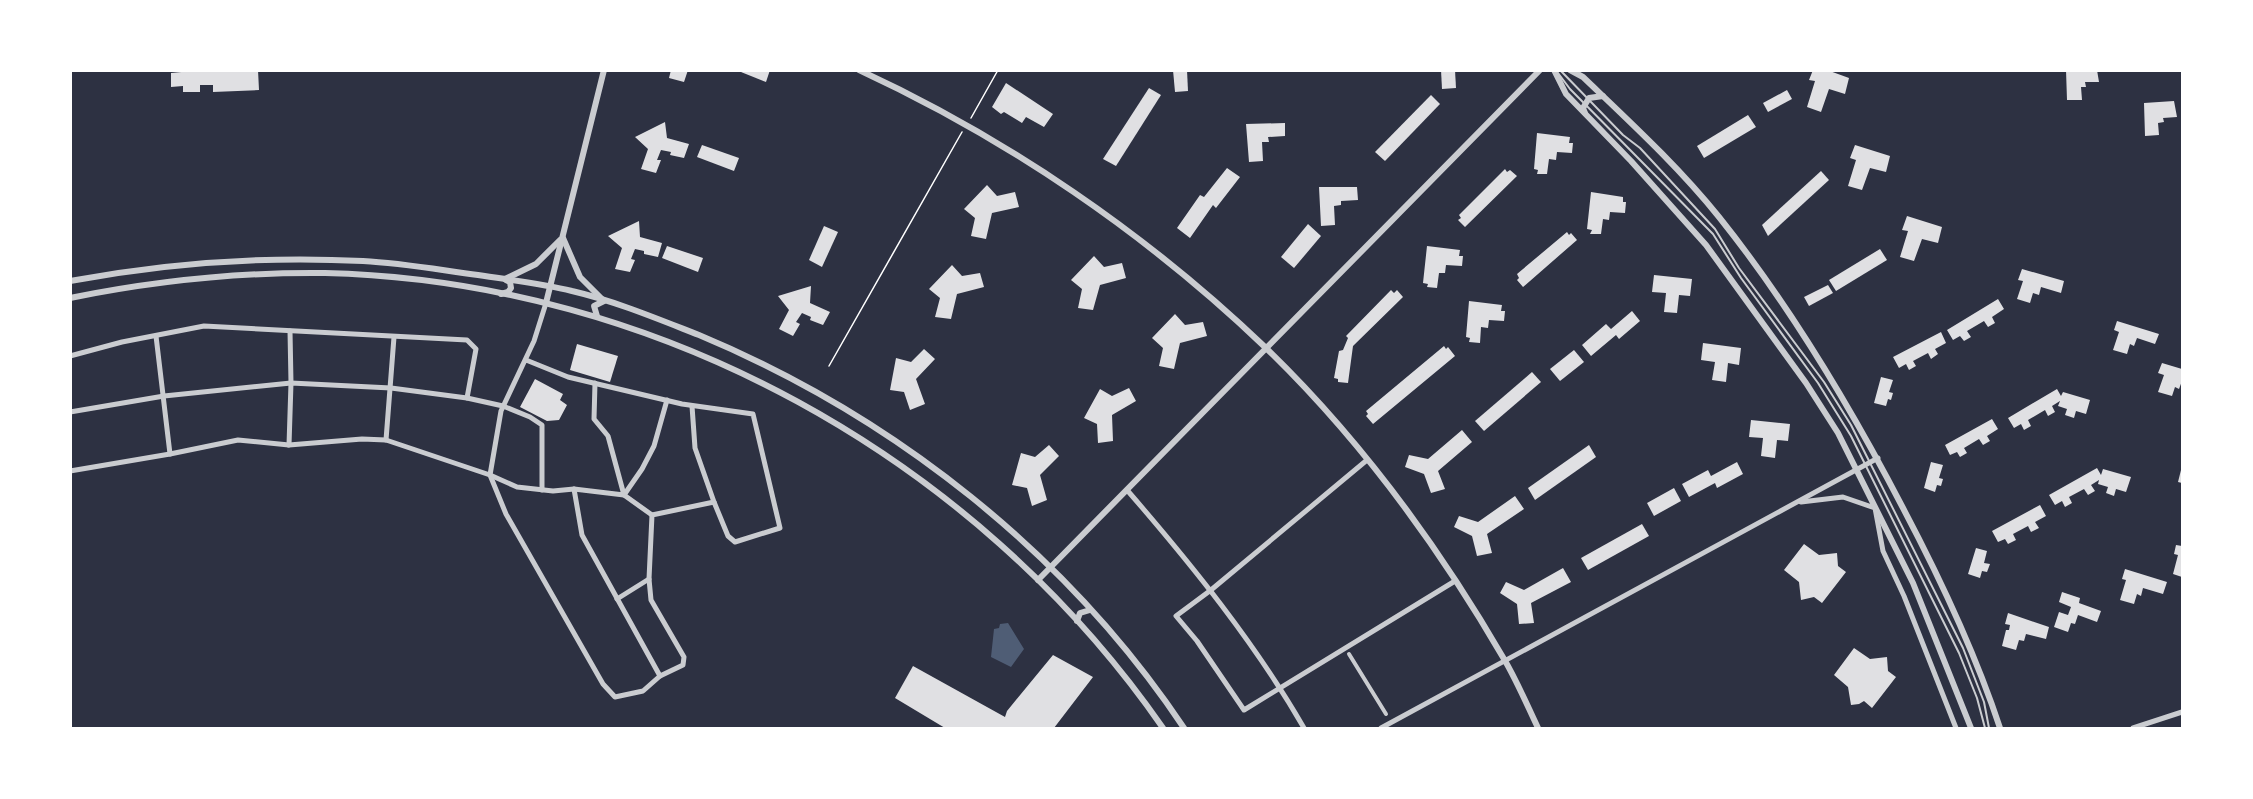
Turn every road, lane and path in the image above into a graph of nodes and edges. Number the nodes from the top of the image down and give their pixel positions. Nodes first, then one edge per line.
1 (604, 70) edge
2 (859, 70) edge
3 (998, 70) edge
4 (1540, 70) edge
5 (1557, 70) edge
6 (1570, 70) edge
7 (1604, 96) junction
8 (1587, 101) junction
9 (1585, 114) junction
10 (966, 125) junction
11 (562, 238) junction
12 (504, 279) junction
13 (70, 281) edge
14 (550, 286) junction
15 (501, 294) junction
16 (70, 298) edge
17 (604, 301) junction
18 (546, 303) junction
19 (597, 316) junction
20 (290, 331) junction
21 (156, 336) junction
22 (394, 337) junction
23 (1267, 349) junction
24 (70, 356) edge
25 (526, 360) junction
26 (829, 366) dead end
27 (291, 383) junction
28 (596, 383) junction
29 (391, 388) junction
30 (164, 396) junction
31 (467, 399) junction
32 (667, 400) junction
33 (503, 406) junction
34 (692, 406) junction
35 (70, 412) edge
36 (386, 440) junction
37 (289, 444) junction
38 (170, 454) junction
39 (1878, 458) junction
40 (1367, 460) junction
41 (1867, 463) junction
42 (1857, 469) junction
43 (70, 471) edge
44 (490, 475) junction
45 (574, 489) junction
46 (542, 490) junction
47 (1128, 490) junction
48 (624, 495) junction
49 (714, 502) junction
50 (1796, 502) junction
51 (1875, 508) junction
52 (652, 515) junction
53 (1009, 529) junction
54 (997, 541) junction
55 (1050, 568) junction
56 (649, 579) junction
57 (1038, 580) junction
58 (1455, 581) junction
59 (1211, 590) junction
60 (617, 599) junction
61 (1090, 610) junction
62 (1077, 621) junction
63 (1349, 654) dead end
64 (1505, 661) junction
65 (660, 676) junction
66 (1280, 687) junction
67 (2182, 712) edge
68 (1386, 714) dead end
69 (1163, 729) edge
70 (1184, 729) edge
71 (1304, 729) edge
72 (1381, 729) edge
73 (1538, 729) edge
74 (1956, 729) edge
75 (1971, 729) edge
76 (1987, 729) edge
77 (2000, 729) edge
78 (2133, 729) edge

1 - 11 street
2 - 10 street
3 - 10 path
4 - 23 street
5 - 8 lane
5 - 8 lane
5 - 9 street
6 - 7 street
7 - 8 street
7 - 39 street
8 - 9 street
8 - 41 lane
8 - 41 lane
9 - 42 street
10 - 23 street
10 - 26 path
11 - 12 street
11 - 14 street
11 - 17 street
12 - 13 street
12 - 14 street
12 - 15 street
14 - 17 street
14 - 18 street
15 - 16 street
15 - 18 street
17 - 19 street
17 - 53 street
18 - 19 street
18 - 25 street
19 - 54 street
20 - 21 street
20 - 22 street
20 - 27 street
21 - 24 street
21 - 30 street
22 - 29 street
22 - 31 street
23 - 40 street
23 - 47 street
25 - 28 street
25 - 33 street
27 - 29 street
27 - 30 street
27 - 37 street
28 - 32 street
28 - 48 street
29 - 31 street
29 - 36 street
30 - 35 street
30 - 38 street
31 - 33 street
32 - 34 street
32 - 48 street
33 - 44 street
33 - 46 street
34 - 49 street
34 - 49 street
36 - 37 street
36 - 44 street
37 - 38 street
38 - 43 street
39 - 41 street
39 - 77 street
40 - 58 street
40 - 59 street
41 - 42 street
41 - 76 lane
41 - 76 lane
42 - 50 street
42 - 51 street
44 - 46 street
44 - 65 street
45 - 46 street
45 - 48 street
45 - 60 street
47 - 55 street
47 - 59 street
48 - 52 street
49 - 52 street
50 - 51 street
50 - 64 street
51 - 74 street
51 - 75 street
52 - 56 street
53 - 54 street
53 - 55 street
54 - 57 street
55 - 57 street
55 - 61 street
56 - 60 street
56 - 65 street
57 - 62 street
58 - 64 street
58 - 66 street
59 - 66 street
59 - 66 street
60 - 65 street
61 - 62 street
61 - 70 street
62 - 69 street
63 - 68 street
64 - 72 street
64 - 73 street
66 - 71 street
67 - 78 street

